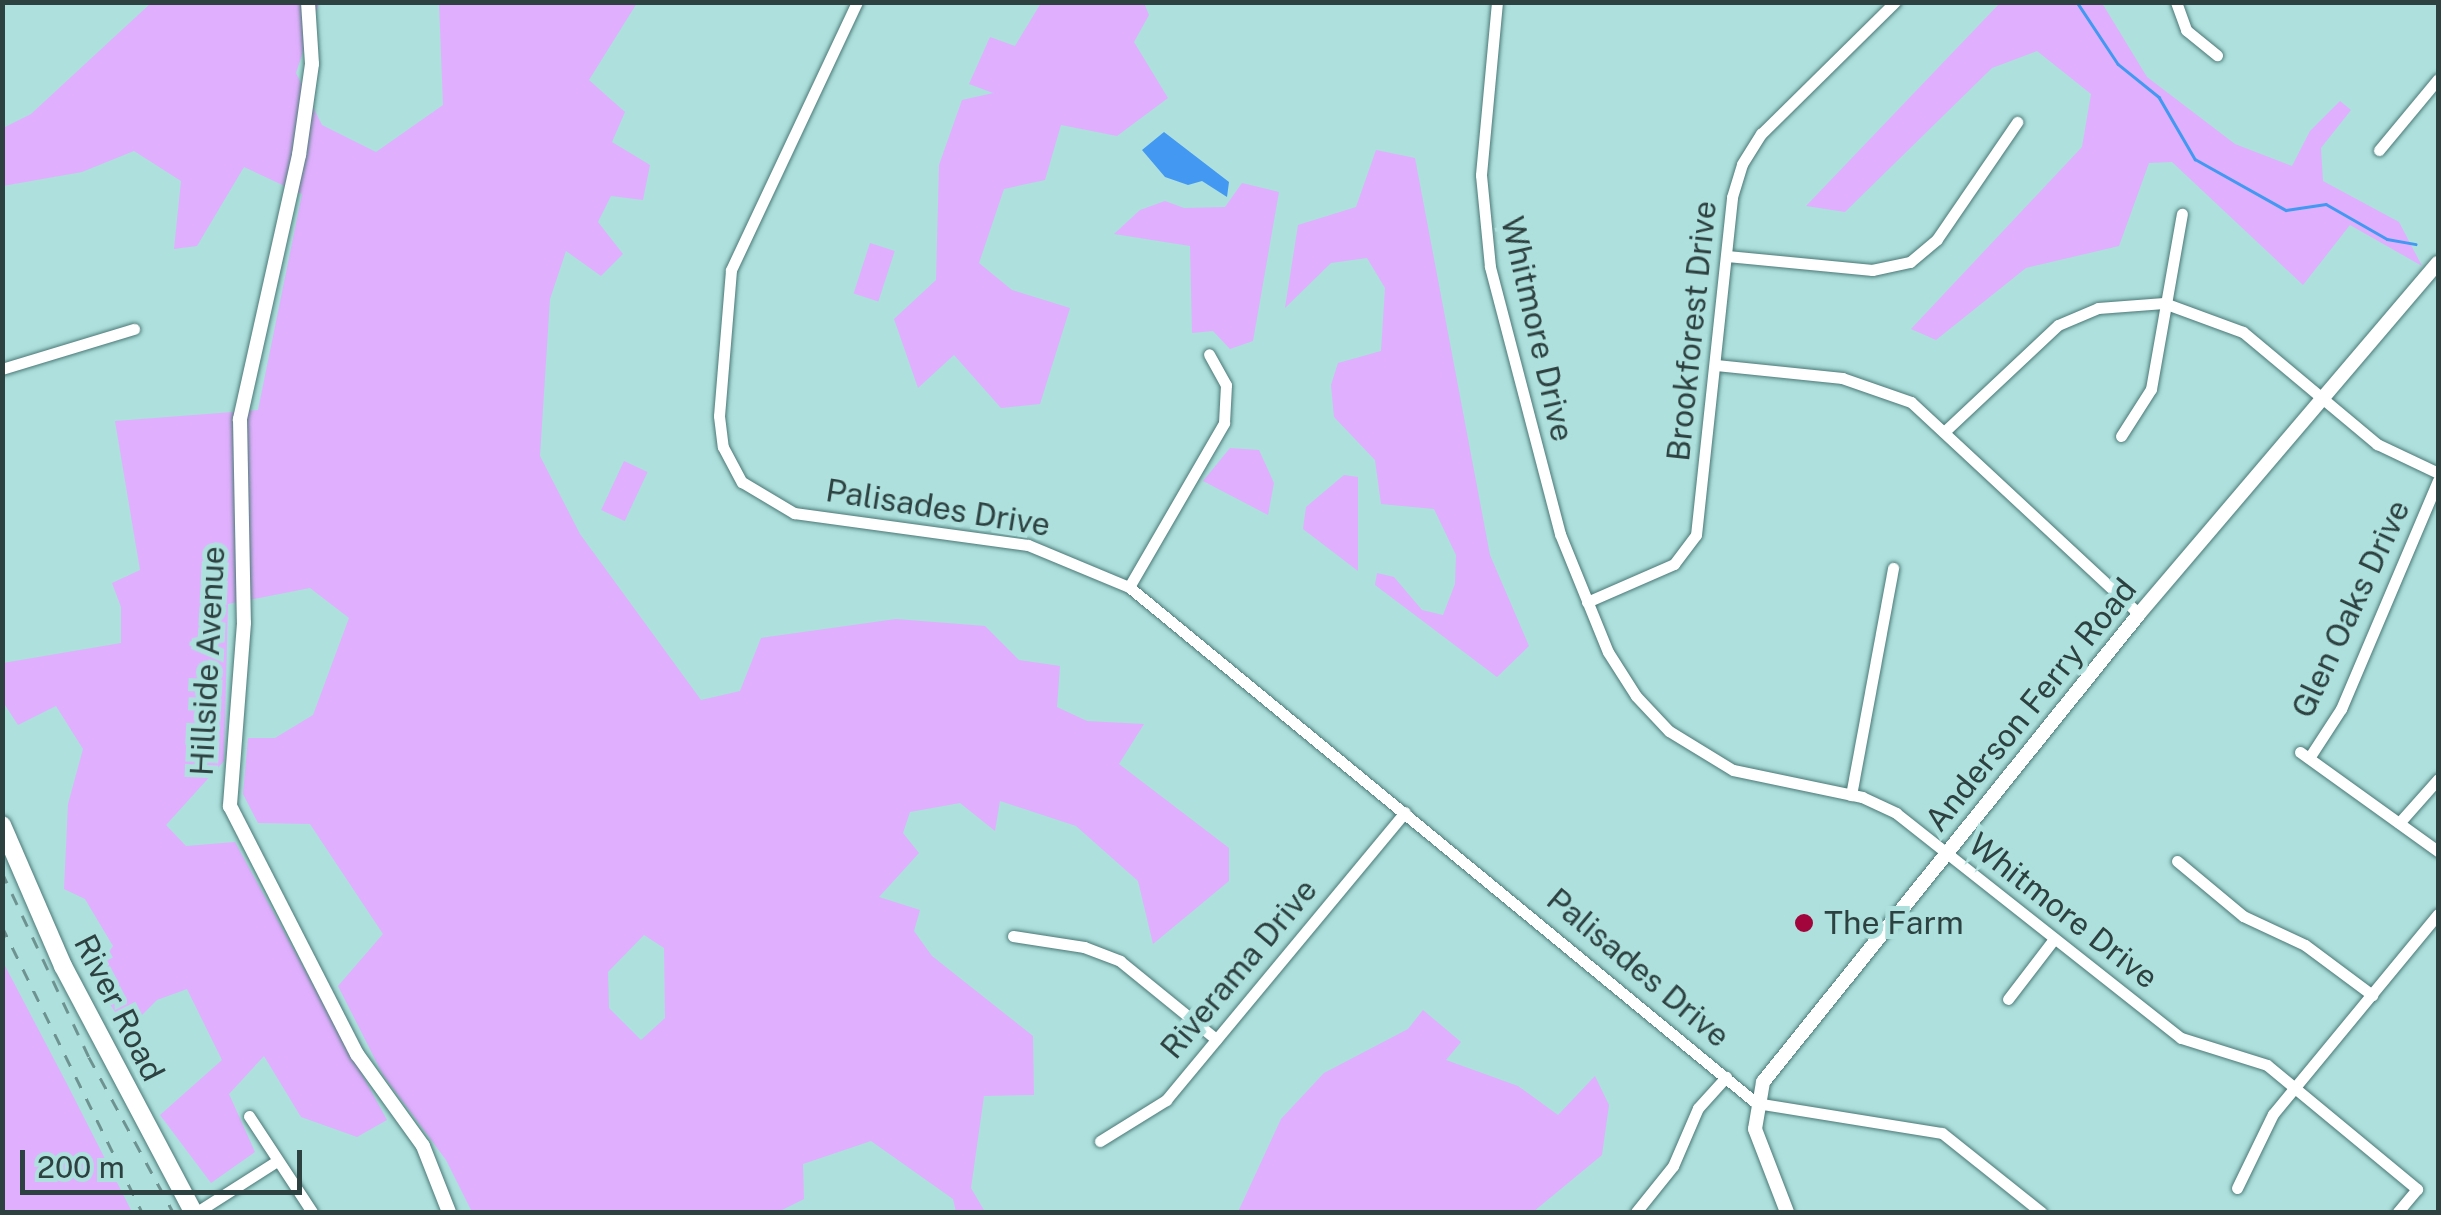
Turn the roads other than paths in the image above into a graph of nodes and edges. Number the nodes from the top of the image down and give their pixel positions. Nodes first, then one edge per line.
1 (308, 2) edge
2 (857, 2) edge
3 (1497, 2) edge
4 (1895, 2) edge
5 (2176, 2) edge
6 (2217, 54) dead end
7 (2438, 80) edge
8 (2018, 122) dead end
9 (2379, 150) dead end
10 (2182, 214) dead end
11 (1727, 256) junction
12 (2438, 263) edge
13 (2164, 303) junction
14 (134, 329) dead end
15 (1210, 354) dead end
16 (1716, 366) junction
17 (2, 370) edge
18 (2322, 398) junction
19 (1944, 432) junction
20 (2121, 436) dead end
21 (2438, 474) edge
22 (2438, 482) edge
23 (1893, 568) dead end
24 (1129, 588) junction
25 (1588, 602) junction
26 (2140, 614) junction
27 (2438, 779) edge
28 (1851, 796) junction
29 (1406, 812) junction
30 (2398, 822) junction
31 (2, 825) edge
32 (2438, 852) edge
33 (1944, 854) junction
34 (2177, 861) dead end
35 (2438, 914) edge
36 (1013, 936) dead end
37 (2054, 939) junction
38 (2372, 995) junction
39 (2008, 999) dead end
40 (1216, 1038) junction
41 (1726, 1077) junction
42 (2295, 1088) junction
43 (1756, 1103) junction
44 (249, 1116) dead end
45 (1100, 1141) dead end
46 (277, 1162) junction
47 (2237, 1188) dead end
48 (195, 1212) edge
49 (312, 1212) edge
50 (449, 1212) edge
51 (1636, 1212) edge
52 (1788, 1212) edge
53 (2041, 1212) edge
54 (2398, 1212) edge

1 - 50 street, Hillside Avenue
2 - 24 street, Palisades Drive
3 - 25 street, Whitmore Drive
4 - 11 street, Brookforest Drive
5 - 6 street
7 - 9 street
8 - 11 street
10 - 13 street
11 - 16 street, Brookforest Drive
12 - 18 street, Anderson Ferry Road
13 - 18 street
13 - 19 street
13 - 20 street
14 - 17 street
15 - 24 street
16 - 19 street
16 - 25 street, Brookforest Drive
18 - 21 street
18 - 26 street, Anderson Ferry Road
19 - 26 street
22 - 30 street, Glen Oaks Drive
23 - 28 street
24 - 29 street, Palisades Drive
25 - 28 street, Whitmore Drive
26 - 33 street, Anderson Ferry Road
27 - 30 street
28 - 33 street, Whitmore Drive
29 - 40 street, Riverama Drive
29 - 41 street, Palisades Drive
30 - 32 street
31 - 48 main road, River Road
33 - 37 street, Whitmore Drive
33 - 43 street, Anderson Ferry Road
34 - 38 street
35 - 38 street
36 - 40 street
37 - 39 street
37 - 42 street, Whitmore Drive
38 - 42 street
40 - 45 street, Riverama Drive
41 - 43 street, Palisades Drive
41 - 51 street
42 - 47 street
42 - 54 street, Whitmore Drive
43 - 52 street
43 - 53 street
44 - 46 street
46 - 48 street
46 - 49 street

